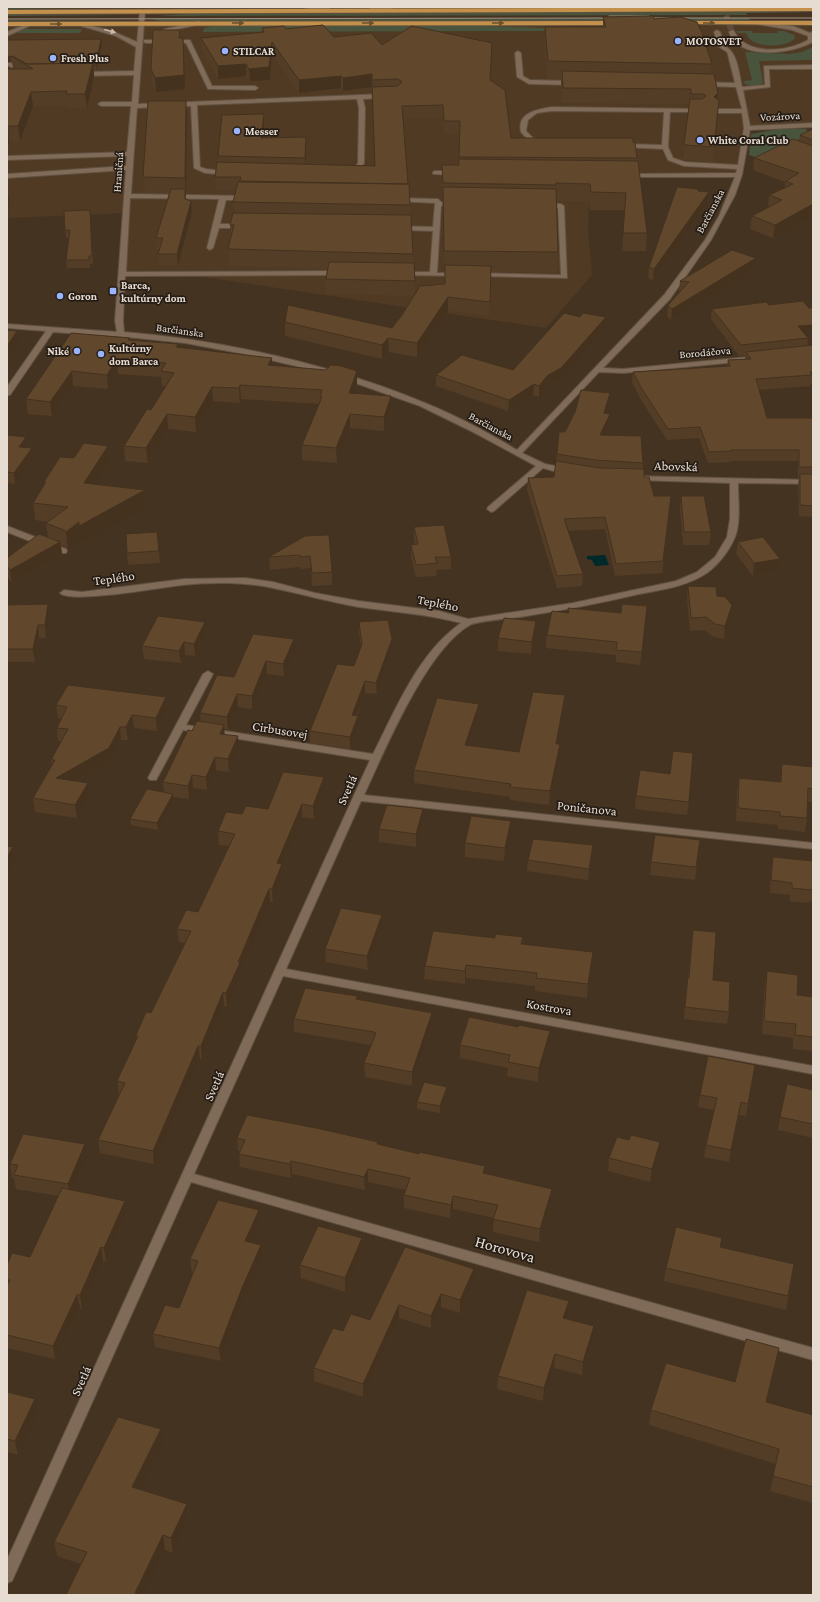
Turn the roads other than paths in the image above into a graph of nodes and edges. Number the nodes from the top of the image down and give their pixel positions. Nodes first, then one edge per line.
1 (329, 7) edge
2 (370, 7) edge
3 (592, 7) edge
4 (624, 7) edge
5 (813, 9) edge
6 (566, 10) junction
7 (654, 10) junction
8 (142, 11) junction
9 (297, 11) junction
10 (403, 11) junction
11 (7, 12) edge
12 (624, 23) edge
13 (679, 23) edge
14 (758, 23) junction
15 (813, 23) edge
16 (7, 24) edge
17 (31, 24) junction
18 (77, 24) junction
19 (140, 24) junction
20 (199, 24) junction
21 (717, 32) dead end
22 (732, 32) tunnel mouth
23 (7, 34) edge
24 (812, 34) edge
25 (146, 41) junction
26 (140, 47) junction
27 (518, 53) dead end
28 (9, 64) edge
29 (813, 67) edge
30 (138, 73) junction
31 (29, 74) edge
32 (74, 74) edge
33 (582, 84) edge
34 (694, 84) edge
35 (739, 87) junction
36 (255, 88) dead end
37 (392, 96) edge
38 (360, 97) junction
39 (102, 104) dead end
40 (194, 104) junction
41 (135, 105) junction
42 (667, 110) junction
43 (700, 110) edge
44 (717, 111) edge
45 (745, 111) junction
46 (813, 124) edge
47 (747, 128) junction
48 (550, 143) edge
49 (618, 146) edge
50 (665, 147) junction
51 (130, 154) junction
52 (7, 158) edge
53 (740, 167) junction
54 (129, 168) junction
55 (238, 173) edge
56 (435, 173) dead end
57 (459, 173) edge
58 (346, 174) edge
59 (616, 175) edge
60 (739, 175) junction
61 (7, 176) edge
62 (127, 196) junction
63 (223, 198) junction
64 (255, 198) edge
65 (390, 200) edge
66 (438, 204) junction
67 (461, 204) edge
68 (538, 205) edge
69 (216, 226) junction
70 (255, 226) edge
71 (389, 228) edge
72 (436, 229) junction
73 (210, 248) dead end
74 (345, 273) edge
75 (123, 274) junction
76 (393, 274) edge
77 (433, 275) junction
78 (464, 275) edge
79 (472, 275) edge
80 (7, 326) edge
81 (51, 330) junction
82 (121, 334) junction
83 (766, 357) edge
84 (598, 370) junction
85 (7, 393) edge
86 (518, 453) junction
87 (542, 465) junction
88 (574, 472) edge
89 (629, 477) edge
90 (734, 480) junction
91 (813, 482) edge
92 (491, 509) dead end
93 (7, 529) edge
94 (63, 551) dead end
95 (64, 593) dead end
96 (468, 622) junction
97 (208, 674) dead end
98 (180, 727) junction
99 (376, 758) junction
100 (153, 778) dead end
101 (359, 798) junction
102 (813, 846) edge
103 (280, 972) junction
104 (813, 1070) edge
105 (188, 1177) junction
106 (813, 1354) edge
107 (7, 1576) edge

1 - 9 street
2 - 10 street
3 - 6 street
4 - 7 street
5 - 7 main road
6 - 7 main road
6 - 10 main road
8 - 9 main road
8 - 11 main road
8 - 19 street, Hraničná
9 - 10 main road
20 -> 12 main road
13 -> 14 main road
14 - 15 main road
14 - 24 street
16 - 17 main road
17 -> 18 main road
17 - 23 street
18 - 19 main road
18 -> 26 street
19 - 20 main road
19 - 26 street, Hraničná
20 - 25 street
21 - 35 street, Barčianska
22 - 24 street
25 - 26 street
25 - 36 street
26 - 30 street, Hraničná
27 - 33 street
28 - 31 street
29 - 35 street
30 - 32 street
30 - 41 street, Hraničná
34 - 35 street
35 - 45 street, Barčianska
37 - 38 street
38 - 40 street
38 - 58 street
39 - 41 street
40 - 41 street
40 - 55 street
41 - 51 street, Hraničná
42 - 43 street
42 - 48 street
42 - 50 street
44 - 45 street
45 - 47 street, Barčianska
46 - 47 street, Vozárova
47 - 53 street, Barčianska
49 - 50 street
50 - 53 street
51 - 52 street
51 - 54 street, Hraničná
53 - 60 street, Barčianska
54 - 61 street
54 - 62 street, Hraničná
56 - 57 street
59 - 60 street
60 - 84 street, Barčianska
62 - 63 street
62 - 75 street, Hraničná
63 - 64 street
63 - 69 street
65 - 66 street
66 - 67 street
66 - 72 street
68 - 79 street
69 - 70 street
69 - 73 street
71 - 72 street
72 - 77 street
74 - 75 street
75 - 82 street, Hraničná
76 - 77 street
77 - 78 street
80 - 81 street, Barčianska
81 - 82 street, Barčianska
81 - 85 street
82 - 86 street, Barčianska
83 - 84 street, Borodáčova
84 - 86 street, Barčianska
86 - 87 street
87 - 88 street
87 - 92 street
89 - 90 street, Abovská
90 - 91 street, Abovská
90 - 96 street, Teplého
93 - 94 street
95 - 96 street, Teplého
96 - 99 street, Svetlá
97 - 98 street
98 - 99 street, Cirbusovej
98 - 100 street
99 - 101 street, Svetlá
101 - 102 street, Poničanova
101 - 103 street, Svetlá
103 - 104 street, Kostrova
103 - 105 street, Svetlá
105 - 106 street, Horovova
105 - 107 street, Svetlá

